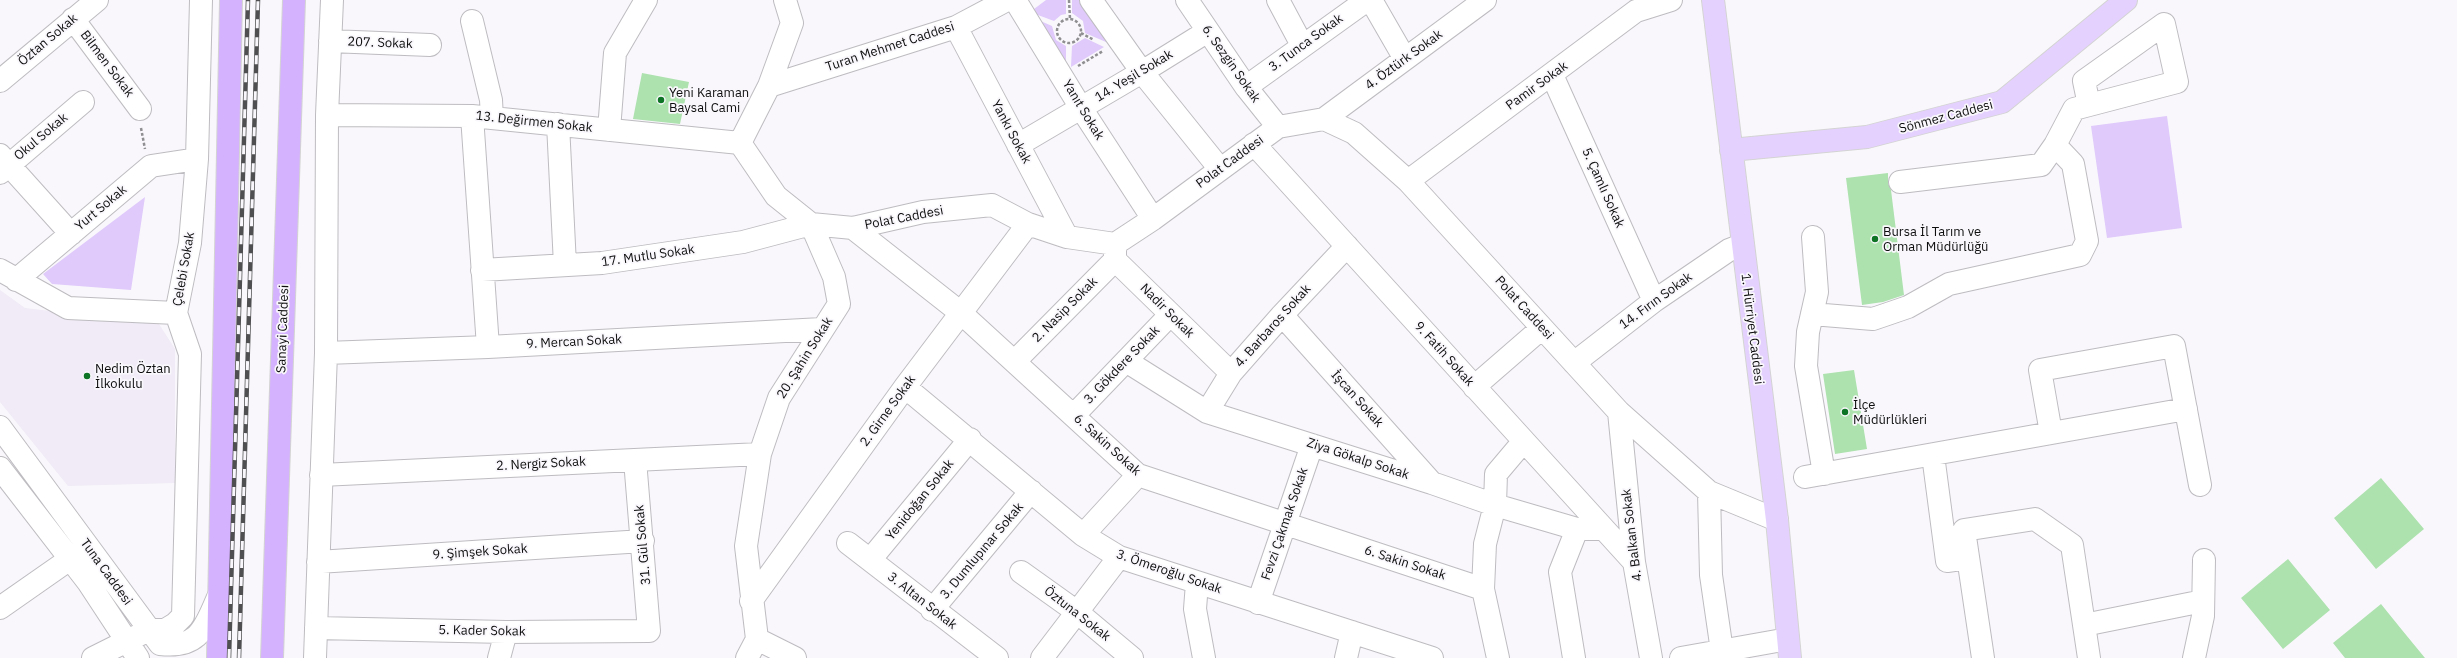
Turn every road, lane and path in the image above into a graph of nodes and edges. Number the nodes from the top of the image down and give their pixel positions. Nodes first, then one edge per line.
1 (97, 0) edge
2 (201, 0) edge
3 (231, 0) edge
4 (294, 0) edge
5 (332, 0) edge
6 (646, 0) edge
7 (785, 0) edge
8 (1007, 0) edge
9 (1015, 0) edge
10 (1069, 0) edge
11 (1091, 0) edge
12 (1187, 0) edge
13 (1278, 0) edge
14 (1367, 0) edge
15 (1371, 0) edge
16 (1671, 0) edge
17 (1713, 0) edge
18 (2126, 0) edge
19 (1480, 2) edge
20 (73, 19) junction
21 (1070, 19) junction
22 (472, 21) dead end
23 (956, 27) junction
24 (1208, 31) junction
25 (1120, 40) junction
26 (330, 41) junction
27 (430, 45) dead end
28 (1302, 45) junction
29 (1405, 59) junction
30 (1142, 72) junction
31 (1552, 75) junction
32 (1062, 76) junction
33 (0, 81) edge
34 (769, 86) junction
35 (1246, 87) junction
36 (83, 102) dead end
37 (2089, 105) dead end
38 (1081, 108) junction
39 (140, 109) joint
40 (327, 115) junction
41 (482, 117) junction
42 (1324, 119) junction
43 (558, 124) junction
44 (1278, 127) junction
45 (609, 130) junction
46 (740, 143) junction
47 (1254, 144) junction
48 (1018, 145) junction
49 (2055, 145) junction
50 (1731, 150) junction
51 (197, 159) junction
52 (3, 164) edge
53 (151, 166) junction
54 (1220, 170) junction
55 (1408, 181) junction
56 (1900, 182) dead end
57 (1154, 219) junction
58 (811, 224) junction
59 (1028, 224) junction
60 (853, 228) junction
61 (71, 234) junction
62 (1067, 237) junction
63 (1813, 237) dead end
64 (1742, 245) junction
65 (1347, 246) junction
66 (1115, 252) junction
67 (565, 265) junction
68 (482, 270) junction
69 (8, 275) edge
70 (1654, 301) junction
71 (176, 313) junction
72 (961, 313) junction
73 (1812, 314) junction
74 (1170, 315) junction
75 (1282, 315) junction
76 (1542, 328) junction
77 (822, 329) junction
78 (488, 347) junction
79 (326, 353) junction
80 (1015, 361) junction
81 (1126, 361) junction
82 (1574, 363) junction
83 (1231, 373) junction
84 (906, 387) junction
85 (1474, 387) junction
86 (2186, 409) junction
87 (1207, 412) junction
88 (1619, 412) junction
89 (1074, 415) junction
90 (0, 427) edge
91 (2051, 433) junction
92 (970, 439) junction
93 (1523, 442) junction
94 (1312, 445) junction
95 (760, 454) junction
96 (1933, 455) junction
97 (635, 460) junction
98 (0, 468) edge
99 (321, 475) junction
100 (1138, 475) junction
101 (1432, 483) junction
102 (2200, 485) dead end
103 (1031, 491) junction
104 (1709, 492) junction
105 (1495, 505) junction
106 (1777, 520) junction
107 (1285, 523) junction
108 (1577, 529) junction
109 (1602, 529) junction
110 (1083, 535) junction
111 (643, 541) junction
112 (848, 543) dead end
113 (1119, 557) junction
114 (1968, 558) junction
115 (70, 559) junction
116 (870, 560) junction
117 (2204, 560) dead end
118 (318, 562) junction
119 (1634, 562) junction
120 (1021, 572) dead end
121 (1197, 583) junction
122 (1483, 589) junction
123 (220, 593) junction
124 (751, 601) junction
125 (2203, 601) junction
126 (1258, 603) junction
127 (0, 608) edge
128 (932, 610) junction
129 (1077, 612) junction
130 (2084, 625) junction
131 (316, 628) junction
132 (149, 630) junction
133 (649, 631) joint
134 (506, 632) junction
135 (1352, 632) junction
136 (752, 649) edge
137 (1789, 649) edge
138 (133, 650) edge
139 (1723, 655) edge
140 (93, 658) edge
141 (218, 658) edge
142 (272, 658) edge
143 (315, 658) edge
144 (499, 658) edge
145 (795, 658) edge
146 (997, 658) edge
147 (1042, 658) edge
148 (1132, 658) edge
149 (1204, 658) edge
150 (1346, 658) edge
151 (1432, 658) edge
152 (1498, 658) edge
153 (1574, 658) edge
154 (1651, 658) edge
155 (1681, 658) edge
156 (1983, 658) edge
157 (2089, 658) edge
158 (2194, 658) edge

1 - 20 street, Öztan Sokak
2 - 51 street, Çelebi Sokak
3 - 123 highway
4 - 142 highway, Sanayi Caddesi
5 - 26 street
6 - 45 street
7 - 34 street
8 - 23 street, Turan Mehmet Caddesi
9 - 32 street, Yanıt Sokak
10 - 21 path
11 - 25 street
12 - 24 street, 6. Sezgin Sokak
13 - 28 street
14 - 28 street, 3. Tunca Sokak
15 - 29 street
16 - 31 street, Pamir Sokak
17 - 50 main road, 1. Hürriyet Caddesi
18 - 50 main road, Sönmez Caddesi
19 - 29 street, 4. Öztürk Sokak
20 - 33 street, Öztan Sokak
20 - 39 street, Bilmen Sokak
21 - 21 path
22 - 41 street
23 - 34 street, Turan Mehmet Caddesi
23 - 48 street, Yankı Sokak
24 - 30 street, 14. Yeşil Sokak
24 - 35 street, 6. Sezgin Sokak
25 - 30 street
25 - 32 path
26 - 27 street, 207. Sokak
26 - 40 street
28 - 35 street, 3. Tunca Sokak
29 - 42 street, 4. Öztürk Sokak
30 - 38 street, 14. Yeşil Sokak
30 - 54 street
31 - 55 street, Pamir Sokak
31 - 70 street, 5. Çamlı Sokak
32 - 38 street, Yanıt Sokak
34 - 46 street
35 - 44 street, 6. Sezgin Sokak
36 - 52 street, Okul Sokak
37 - 49 street
38 - 48 street, 14. Yeşil Sokak
38 - 57 street, Yanıt Sokak
39 - 53 path
40 - 41 street, 13. Değirmen Sokak
40 - 79 street
41 - 43 street, 13. Değirmen Sokak
41 - 68 street
42 - 44 street, Polat Caddesi
42 - 55 street, Polat Caddesi
43 - 45 street, 13. Değirmen Sokak
43 - 67 street
44 - 47 street, Polat Caddesi
45 - 46 street, 13. Değirmen Sokak
46 - 58 street
47 - 54 street, Polat Caddesi
47 - 65 street, 9. Fatih Sokak
48 - 62 street, Yankı Sokak
49 - 56 street
49 - 73 street
50 - 64 main road, 1. Hürriyet Caddesi
51 - 53 street
51 - 71 street, Çelebi Sokak
52 - 61 street
53 - 61 street, Yurt Sokak
54 - 57 street, Polat Caddesi
55 - 76 street, Polat Caddesi
57 - 66 street, Polat Caddesi
58 - 60 street, Polat Caddesi
58 - 67 street, 17. Mutlu Sokak
58 - 77 street, 20. Şahin Sokak
59 - 60 street, Polat Caddesi
59 - 62 street, Polat Caddesi
59 - 72 street, 2. Girne Sokak
60 - 72 street, 6. Sakin Sokak
61 - 69 street, Yurt Sokak
62 - 66 street, Polat Caddesi
63 - 73 street
64 - 70 street, 14. Fırın Sokak
64 - 106 main road, 1. Hürriyet Caddesi
65 - 75 street, 4. Barbaros Sokak
65 - 85 street, 9. Fatih Sokak
66 - 74 street, Nadir Sokak
66 - 80 street, 2. Nasip Sokak
67 - 68 street, 17. Mutlu Sokak
68 - 78 street
69 - 71 street
70 - 82 street, 14. Fırın Sokak
71 - 132 street, Çelebi Sokak
72 - 80 street, 6. Sakin Sokak
72 - 84 street, 2. Girne Sokak
73 - 96 street
74 - 81 street, 3. Gökdere Sokak
74 - 83 street, Nadir Sokak
75 - 83 street, 4. Barbaros Sokak
75 - 101 street, İşcan Sokak
76 - 82 street, Polat Caddesi
76 - 85 street
77 - 78 street, 9. Mercan Sokak
77 - 95 street, 20. Şahin Sokak
78 - 79 street, 9. Mercan Sokak
79 - 99 street
80 - 89 street, 6. Sakin Sokak
81 - 87 street, Ziya Gökalp Sokak
81 - 89 street, 3. Gökdere Sokak
82 - 88 street, Polat Caddesi
83 - 87 street, 4. Barbaros Sokak
84 - 92 street, 3. Ömeroğlu Sokak
84 - 124 street, 2. Girne Sokak
85 - 93 street, 9. Fatih Sokak
86 - 91 street
86 - 91 street
86 - 102 street
87 - 94 street, Ziya Gökalp Sokak
88 - 104 street, Polat Caddesi
88 - 119 street, 4. Balkan Sokak
89 - 100 street, 6. Sakin Sokak
90 - 132 street, Tuna Caddesi
91 - 96 street
92 - 103 street, 3. Ömeroğlu Sokak
92 - 116 street, Yenidoğan Sokak
93 - 105 street
93 - 109 street, 9. Fatih Sokak
94 - 101 street, Ziya Gökalp Sokak
94 - 107 street, Fevzi Çakmak Sokak
95 - 97 street, 2. Nergiz Sokak
95 - 124 street, 20. Şahin Sokak
96 - 114 street
97 - 99 street, 2. Nergiz Sokak
97 - 111 street, 31. Gül Sokak
98 - 115 street, Tuna Caddesi
99 - 118 street
100 - 107 street, 6. Sakin Sokak
100 - 110 street
101 - 105 street, Ziya Gökalp Sokak
103 - 110 street, 3. Ömeroğlu Sokak
103 - 128 street, 3. Dumlupınar Sokak
104 - 106 street, Polat Caddesi
104 - 139 street
105 - 108 street, Ziya Gökalp Sokak
105 - 122 street
106 - 137 main road, 1. Hürriyet Caddesi
107 - 122 street, 6. Sakin Sokak
107 - 126 street, Fevzi Çakmak Sokak
108 - 109 street, Ziya Gökalp Sokak
108 - 153 street
109 - 119 street, 9. Fatih Sokak
110 - 113 street, 3. Ömeroğlu Sokak
111 - 118 street, 9. Şimşek Sokak
111 - 133 street, 31. Gül Sokak
112 - 116 street, 3. Altan Sokak
113 - 121 street, 3. Ömeroğlu Sokak
113 - 129 street
114 - 130 street
114 - 156 street
115 - 127 street
115 - 138 street, Tuna Caddesi
116 - 128 street, 3. Altan Sokak
117 - 125 street
118 - 131 street
119 - 154 street, 4. Balkan Sokak
120 - 129 street, Öztuna Sokak
121 - 126 street, 3. Ömeroğlu Sokak
121 - 149 street
122 - 152 street
123 - 132 street, Tuna Caddesi
123 - 141 highway
124 - 136 street, 20. Şahin Sokak
125 - 130 street
125 - 158 street
126 - 135 street, 3. Ömeroğlu Sokak
128 - 146 street, 3. Altan Sokak
129 - 147 street
129 - 148 street, Öztuna Sokak
130 - 157 street
131 - 134 street, 5. Kader Sokak
131 - 143 street
132 - 138 street
133 - 134 street, 5. Kader Sokak
134 - 144 street
135 - 150 street
135 - 151 street, 3. Ömeroğlu Sokak
136 - 145 street
137 - 139 street
138 - 140 street
139 - 155 street

